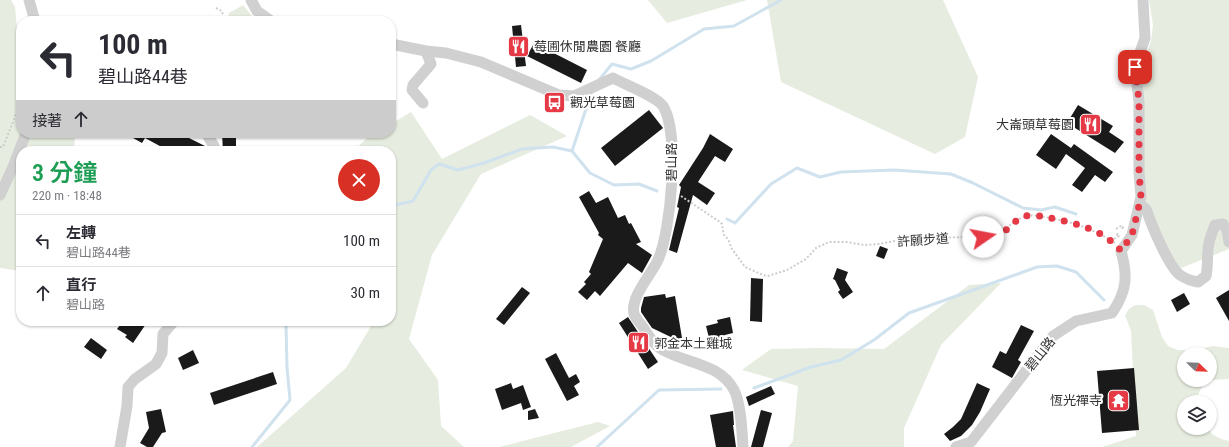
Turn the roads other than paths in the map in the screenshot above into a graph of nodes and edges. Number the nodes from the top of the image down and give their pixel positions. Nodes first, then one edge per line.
1 (29, 0) edge
2 (251, 0) edge
3 (1142, 0) edge
4 (34, 16) edge
5 (264, 16) edge
6 (396, 45) edge
7 (426, 51) junction
8 (423, 104) dead end
9 (16, 160) edge
10 (0, 195) edge
11 (1140, 205) junction
12 (1229, 242) edge
13 (170, 326) edge
14 (120, 447) edge
15 (744, 447) edge
16 (956, 447) edge

1 - 4 street
2 - 5 street
3 - 11 street
6 - 7 street, 碧山路
7 - 8 street
7 - 15 street, 碧山路
9 - 10 street
11 - 12 street
11 - 16 street, 碧山路
13 - 14 street

